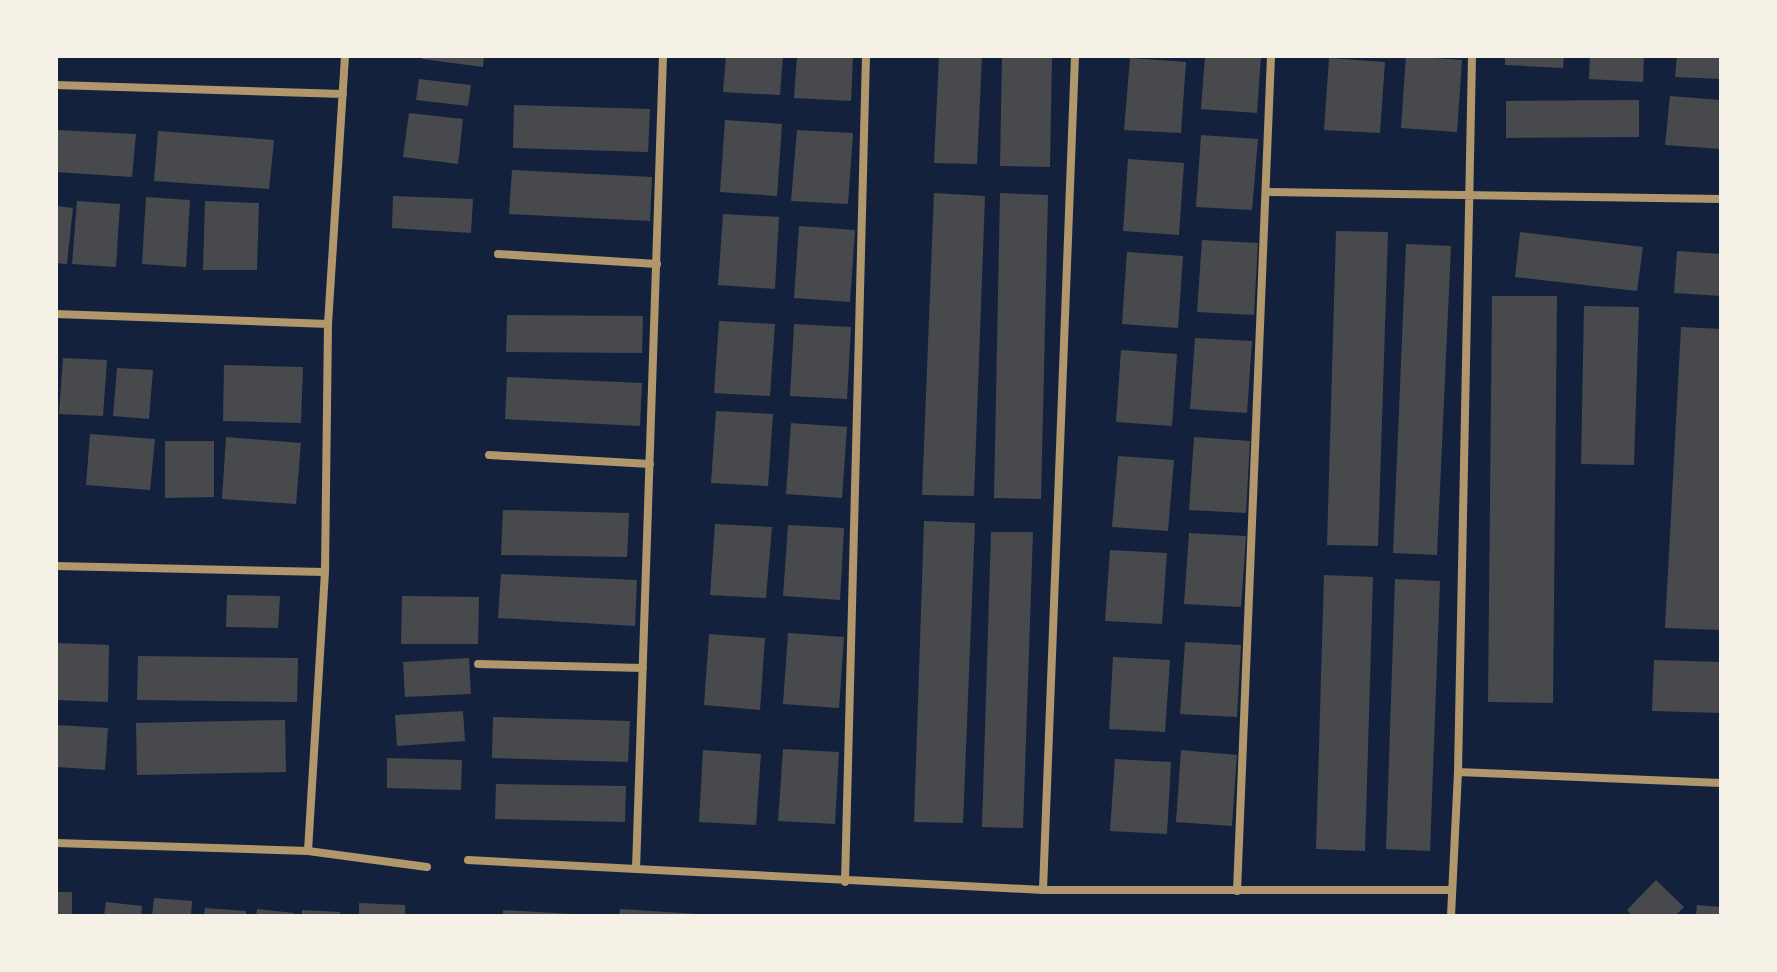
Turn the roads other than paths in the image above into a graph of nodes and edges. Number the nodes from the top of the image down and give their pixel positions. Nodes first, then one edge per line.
1 (345, 56) edge
2 (663, 56) edge
3 (866, 56) edge
4 (1075, 56) edge
5 (1271, 56) edge
6 (1472, 56) edge
7 (56, 85) edge
8 (343, 94) junction
9 (1267, 192) junction
10 (1469, 193) junction
11 (1721, 199) edge
12 (498, 254) dead end
13 (657, 264) junction
14 (56, 314) edge
15 (328, 324) junction
16 (489, 455) dead end
17 (650, 464) junction
18 (56, 566) edge
19 (325, 572) junction
20 (478, 664) dead end
21 (643, 668) junction
22 (1458, 772) junction
23 (1721, 783) edge
24 (56, 843) edge
25 (308, 851) junction
26 (468, 860) dead end
27 (427, 867) dead end
28 (636, 869) junction
29 (845, 882) junction
30 (1043, 890) junction
31 (1452, 890) junction
32 (1237, 891) junction
33 (1451, 916) edge

1 - 8 street
2 - 13 street
3 - 29 street
4 - 30 street
5 - 9 street
6 - 10 street
7 - 8 street
8 - 15 street
9 - 10 street
9 - 32 street
10 - 11 street
10 - 22 street
12 - 13 street
13 - 17 street
14 - 15 street
15 - 19 street
16 - 17 street
17 - 21 street
18 - 19 street
19 - 25 street
20 - 21 street
21 - 28 street
22 - 23 street
22 - 31 street
24 - 25 street
25 - 27 street
26 - 28 street
28 - 29 street
29 - 30 street
30 - 32 street
31 - 32 street
31 - 33 street

